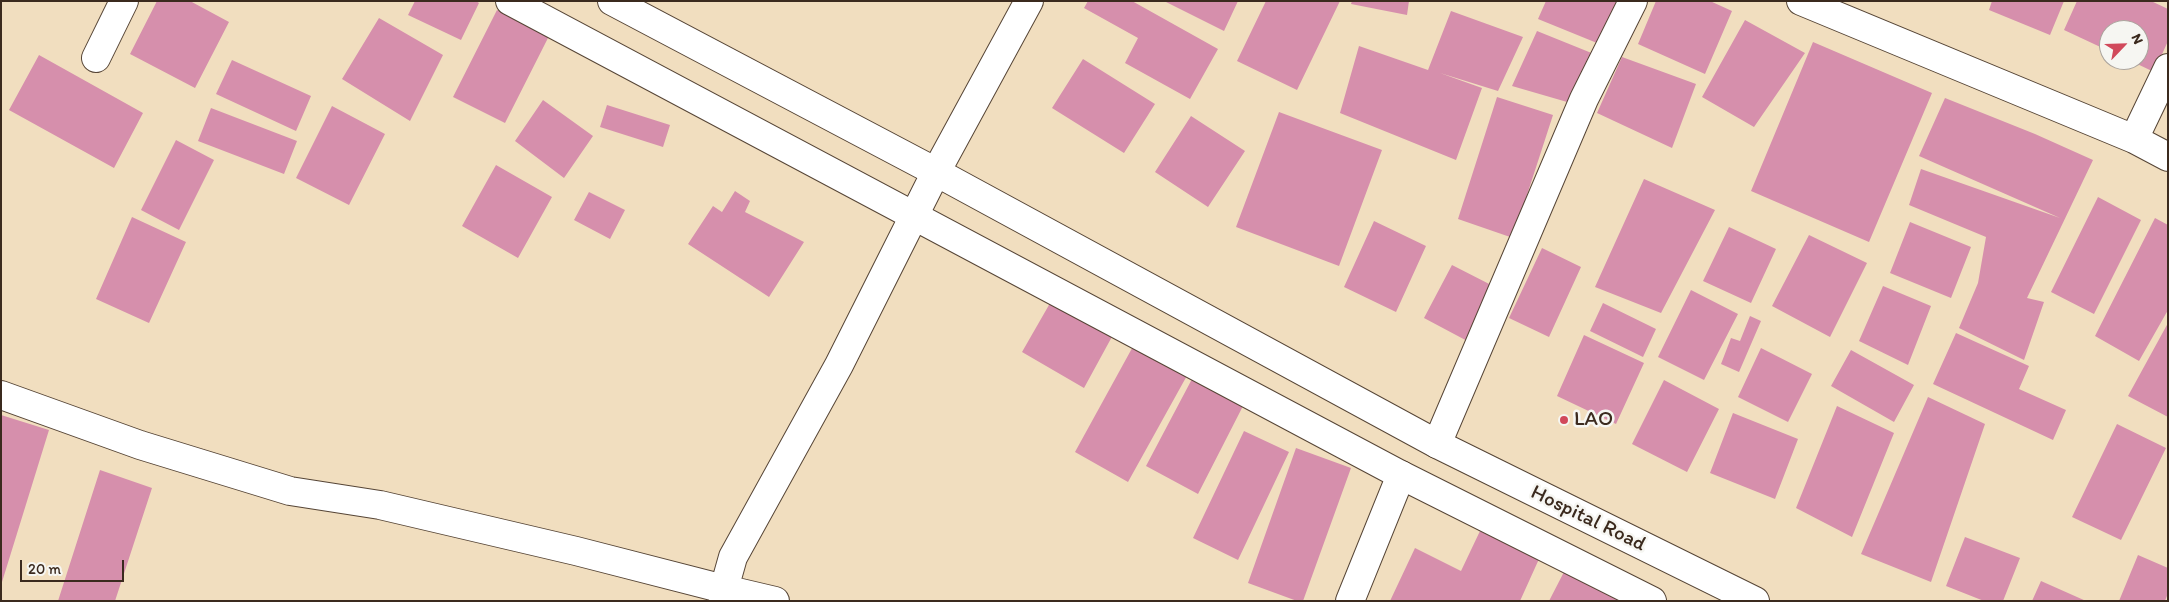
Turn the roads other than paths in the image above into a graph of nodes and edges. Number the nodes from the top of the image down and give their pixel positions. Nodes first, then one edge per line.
1 (124, 1) edge
2 (510, 1) edge
3 (612, 1) edge
4 (1029, 1) edge
5 (1633, 1) edge
6 (1801, 1) edge
7 (96, 58) dead end
8 (2168, 68) edge
9 (2134, 139) junction
10 (2168, 157) edge
11 (936, 172) junction
12 (914, 216) junction
13 (1, 395) edge
14 (1429, 440) junction
15 (1401, 475) junction
16 (723, 595) edge
17 (775, 601) edge
18 (1350, 601) edge
19 (1652, 601) edge
20 (1755, 601) edge

1 - 7 street
2 - 12 street, Hospital Road
3 - 11 street, Hospital Road
4 - 11 street
5 - 14 street
6 - 9 street
8 - 9 street
9 - 10 street
11 - 12 street
11 - 14 street, Hospital Road
12 - 15 street, Hospital Road
12 - 16 street
13 - 16 street
14 - 20 street, Hospital Road
15 - 18 street
15 - 19 street, Hospital Road
16 - 17 street

